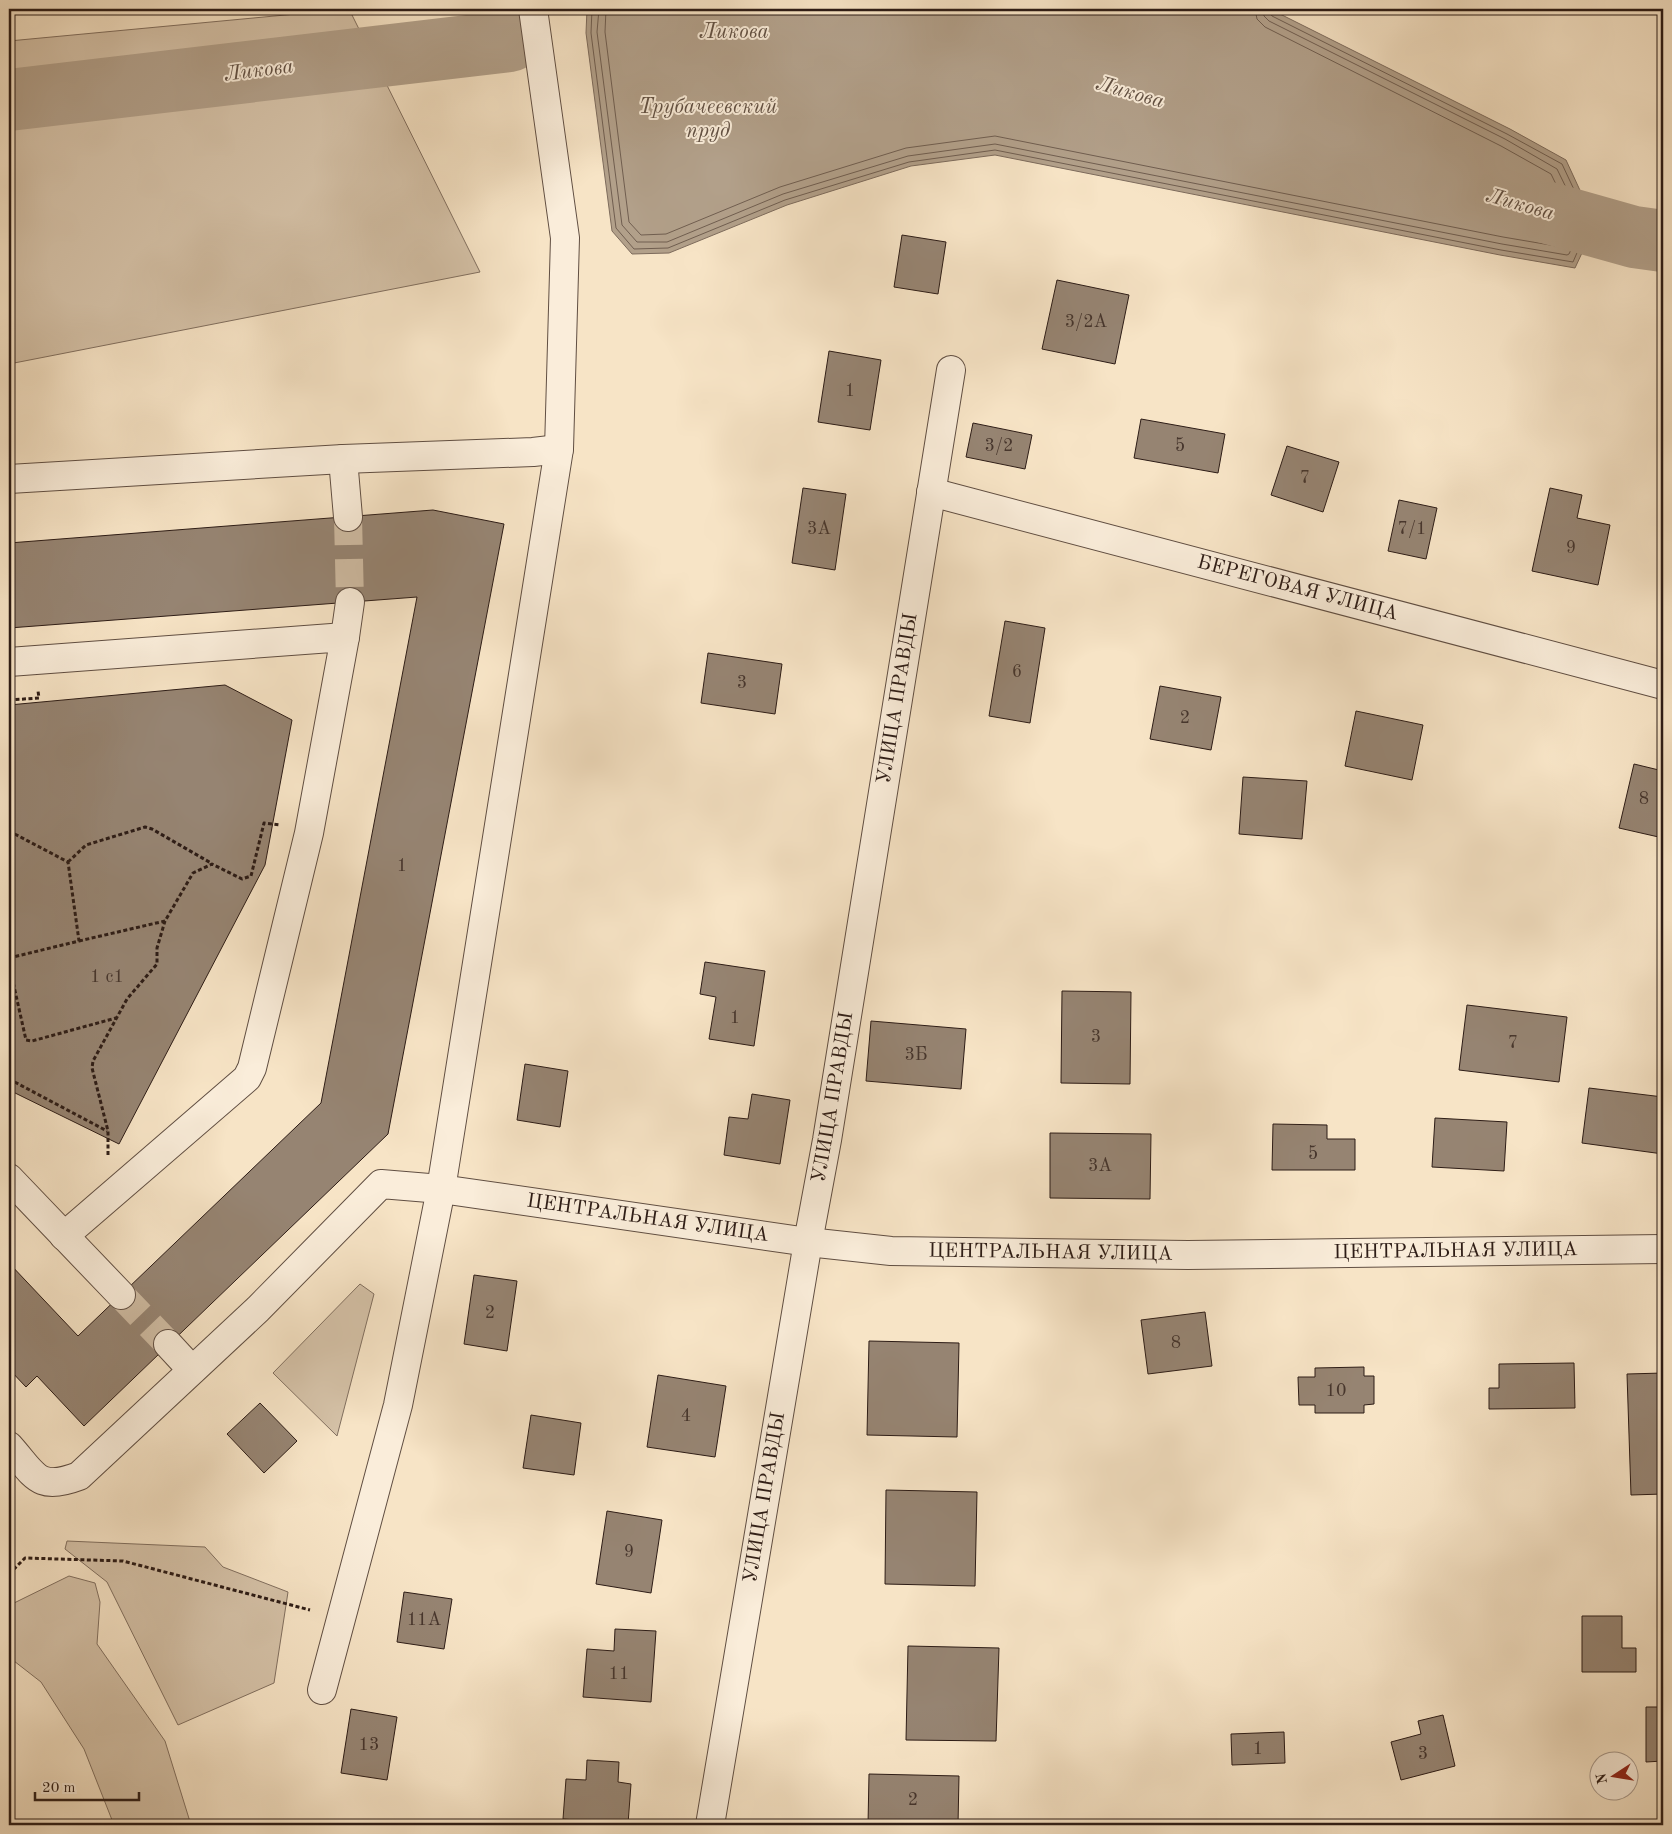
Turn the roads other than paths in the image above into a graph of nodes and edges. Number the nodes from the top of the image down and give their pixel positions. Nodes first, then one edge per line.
1 (533, 9) edge
2 (950, 370) dead end
3 (559, 449) junction
4 (343, 459) junction
5 (9, 479) edge
6 (931, 492) junction
7 (348, 517) tunnel mouth
8 (350, 602) tunnel mouth
9 (344, 637) junction
10 (9, 662) edge
11 (1663, 685) edge
12 (9, 1178) edge
13 (441, 1189) junction
14 (64, 1236) junction
15 (808, 1242) junction
16 (1663, 1249) edge
17 (121, 1295) tunnel mouth
18 (168, 1344) tunnel mouth
19 (192, 1370) junction
20 (9, 1446) edge
21 (322, 1690) dead end
22 (710, 1825) edge

1 - 3 street
2 - 6 street, УЛИЦА ПРАВДЫ
3 - 4 street
3 - 13 street
4 - 5 street
4 - 7 street
6 - 11 street, БЕРЕГОВАЯ УЛИЦА
6 - 15 street, УЛИЦА ПРАВДЫ
8 - 9 street
9 - 10 street
9 - 14 street
12 - 14 street
13 - 15 street, ЦЕНТРАЛЬНАЯ УЛИЦА
13 - 19 street, ЦЕНТРАЛЬНАЯ УЛИЦА
13 - 21 street
14 - 17 street
15 - 16 street, ЦЕНТРАЛЬНАЯ УЛИЦА
15 - 22 street, УЛИЦА ПРАВДЫ
18 - 19 street
19 - 20 street, ЦЕНТРАЛЬНАЯ УЛИЦА

